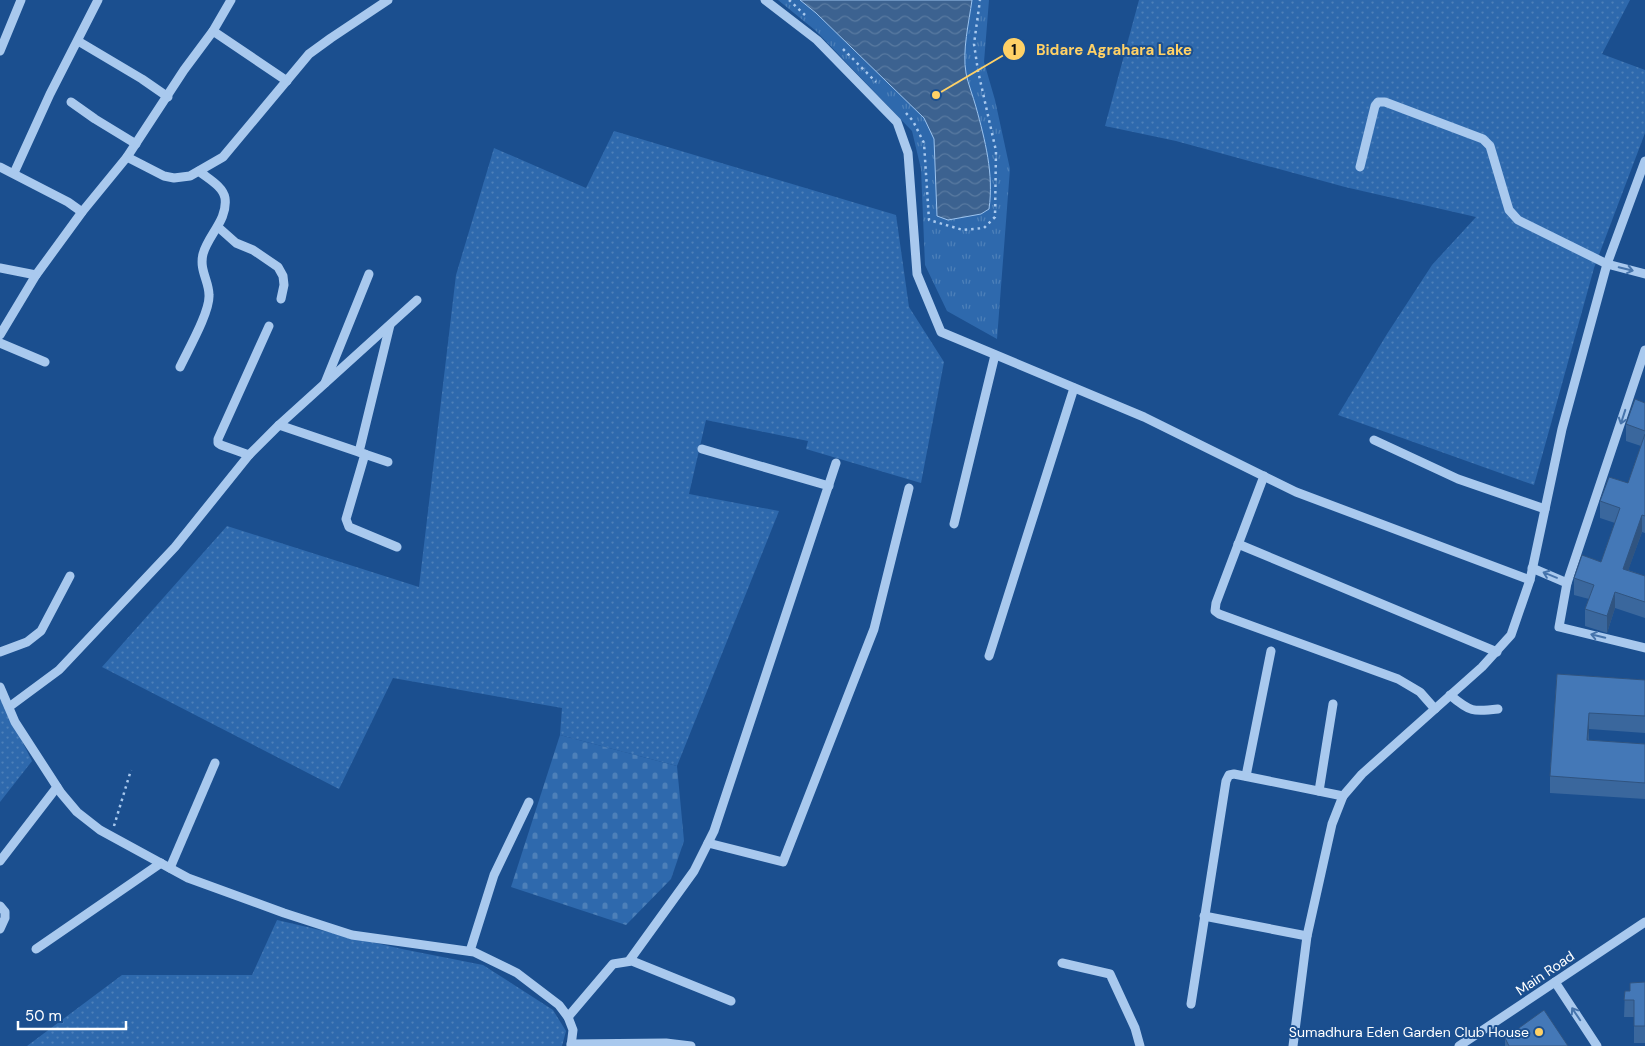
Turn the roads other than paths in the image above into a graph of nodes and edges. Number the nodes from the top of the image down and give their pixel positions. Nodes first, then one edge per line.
1 (21, 0) edge
2 (98, 0) edge
3 (231, 0) edge
4 (388, 0) edge
5 (765, 0) edge
6 (213, 31) junction
7 (78, 41) junction
8 (0, 51) edge
9 (287, 81) junction
10 (168, 97) junction
11 (71, 102) dead end
12 (136, 144) junction
13 (127, 157) junction
14 (1645, 161) edge
15 (0, 167) edge
16 (1360, 167) dead end
17 (199, 171) junction
18 (14, 174) junction
19 (82, 212) junction
20 (218, 227) junction
21 (1607, 264) junction
22 (0, 268) edge
23 (369, 274) dead end
24 (1645, 274) edge
25 (36, 275) junction
26 (281, 299) dead end
27 (417, 300) dead end
28 (390, 325) junction
29 (269, 326) dead end
30 (0, 335) edge
31 (0, 343) edge
32 (1645, 350) edge
33 (995, 355) junction
34 (45, 362) dead end
35 (180, 367) dead end
36 (1642, 371) edge
37 (323, 386) junction
38 (1074, 388) junction
39 (279, 425) junction
40 (1374, 440) dead end
41 (702, 449) dead end
42 (362, 453) junction
43 (249, 455) junction
44 (388, 462) dead end
45 (836, 463) dead end
46 (1264, 476) junction
47 (828, 486) junction
48 (909, 488) dead end
49 (1545, 509) junction
50 (954, 524) dead end
51 (1238, 544) junction
52 (397, 547) dead end
53 (1532, 568) junction
54 (70, 576) dead end
55 (1530, 580) junction
56 (1568, 583) junction
57 (1645, 648) edge
58 (1271, 651) dead end
59 (0, 652) edge
60 (1497, 652) junction
61 (989, 656) dead end
62 (0, 687) edge
63 (1450, 695) junction
64 (1333, 704) dead end
65 (8, 707) junction
66 (1435, 709) junction
67 (1498, 709) dead end
68 (215, 763) dead end
69 (1246, 776) junction
70 (57, 787) junction
71 (1319, 791) junction
72 (1343, 796) junction
73 (529, 802) dead end
74 (708, 843) junction
75 (0, 861) edge
76 (161, 863) junction
77 (170, 868) junction
78 (0, 906) edge
79 (1204, 916) junction
80 (1645, 922) edge
81 (0, 929) edge
82 (1307, 936) junction
83 (36, 949) dead end
84 (470, 951) junction
85 (629, 961) junction
86 (1062, 964) dead end
87 (1555, 982) junction
88 (731, 1001) dead end
89 (1190, 1004) dead end
90 (568, 1017) junction
91 (571, 1045) edge
92 (691, 1046) edge
93 (1140, 1046) edge
94 (1293, 1046) edge
95 (1459, 1046) edge
96 (1598, 1046) edge

1 - 8 street
2 - 7 street
3 - 6 street
4 - 9 street
5 - 33 street
6 - 9 street
6 - 10 street
7 - 10 street
7 - 18 street
9 - 17 street
10 - 12 street
11 - 12 street
12 - 13 street
13 - 17 street
13 - 19 street
14 - 21 street
15 - 18 street
16 - 21 street
17 - 20 street
18 - 19 street
19 - 25 street
20 - 26 street
20 - 35 street
21 -> 24 street
21 - 49 street
22 - 25 street
23 - 37 street
25 - 30 street
27 - 28 street
28 - 37 street
28 - 42 street
29 - 43 street
31 - 34 street
32 - 36 street
33 - 38 street
33 - 50 street
36 -> 56 street
37 - 39 street
38 - 46 street
38 - 61 street
39 - 42 street
39 - 43 street
40 - 49 street
41 - 47 street
42 - 44 street
42 - 52 street
43 - 65 street
45 - 47 street
46 - 51 street
46 - 55 street
47 - 74 street
48 - 74 street
49 - 53 street
51 - 60 street
51 - 66 street
53 - 55 street
56 -> 53 street
54 - 59 street
55 - 60 street
57 -> 56 street
58 - 69 street
60 - 63 street
62 - 65 street
63 - 66 street
63 - 67 street
64 - 71 street
65 - 70 street
66 - 72 street
68 - 77 street
69 - 71 street
69 - 79 street
70 - 75 street
70 - 76 street
71 - 72 street
72 - 82 street
73 - 84 street
74 - 85 street
76 - 77 street
76 - 83 street
77 - 84 street
78 - 81 street
79 - 82 street
79 - 89 street
80 - 87 street, Main Road
82 - 94 street
84 - 90 street
85 - 88 street
85 - 90 street
86 - 93 street
87 - 95 street, Main Road
96 -> 87 street
90 - 91 street
91 - 92 street

